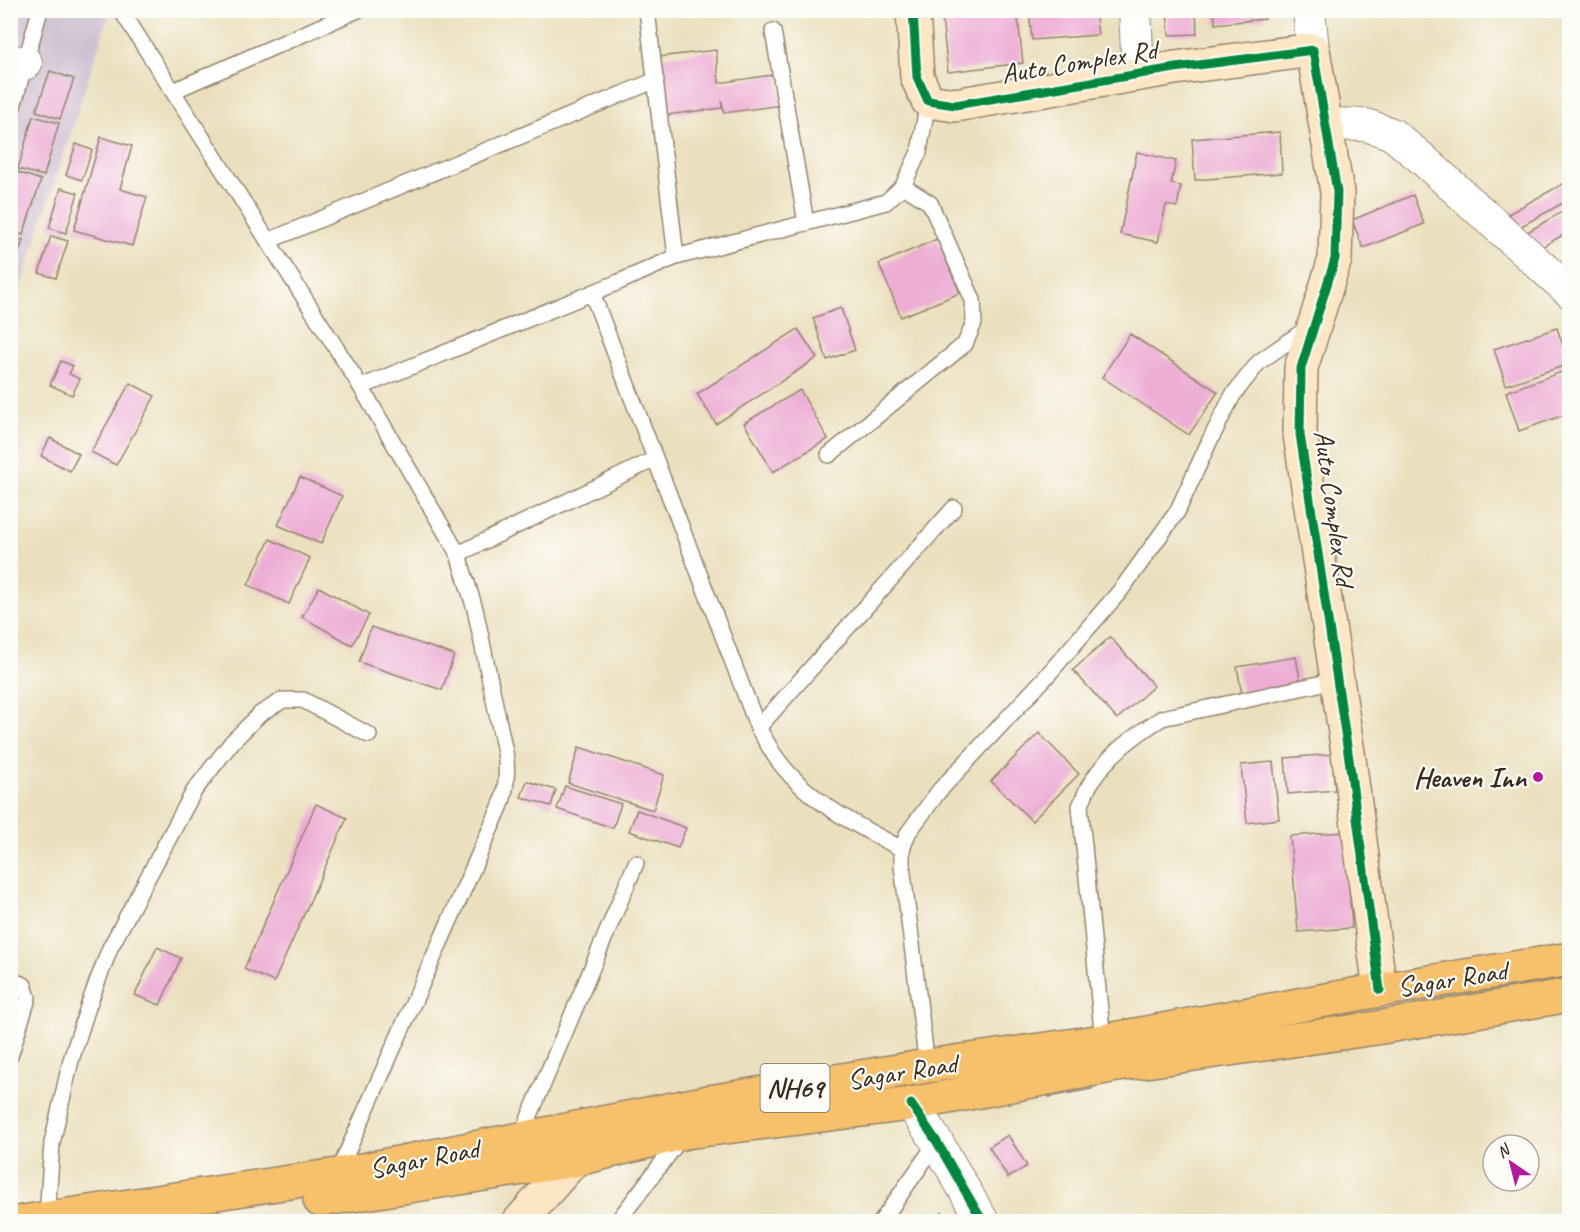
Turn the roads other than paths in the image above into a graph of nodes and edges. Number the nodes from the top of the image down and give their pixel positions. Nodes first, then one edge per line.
1 (40, 10) edge
2 (121, 10) edge
3 (358, 10) edge
4 (647, 10) edge
5 (913, 10) edge
6 (1135, 10) edge
7 (1309, 10) edge
8 (773, 31) dead end
9 (1314, 50) junction
10 (18, 62) edge
11 (1138, 74) junction
12 (656, 80) junction
13 (172, 91) junction
14 (928, 101) junction
15 (10, 117) edge
16 (1326, 124) junction
17 (903, 186) junction
18 (806, 223) junction
19 (268, 241) junction
20 (676, 257) junction
21 (1569, 292) edge
22 (592, 293) junction
23 (1315, 323) junction
24 (361, 387) junction
25 (829, 454) dead end
26 (656, 459) junction
27 (954, 508) dead end
28 (458, 554) junction
29 (1337, 680) junction
30 (758, 728) junction
31 (369, 735) dead end
32 (902, 849) junction
33 (636, 863) dead end
34 (1569, 959) edge
35 (10, 980) edge
36 (1380, 990) junction
37 (1569, 995) edge
38 (1103, 1041) junction
39 (10, 1056) edge
40 (927, 1066) junction
41 (911, 1104) junction
42 (686, 1132) junction
43 (520, 1139) junction
44 (937, 1142) junction
45 (574, 1160) junction
46 (337, 1175) junction
47 (34, 1219) edge
48 (176, 1221) edge
49 (519, 1221) edge
50 (617, 1221) edge
51 (881, 1221) edge
52 (983, 1221) edge

1 - 10 lane
2 - 13 lane
3 - 13 lane
4 - 12 lane
5 - 14 street
6 - 11 street
7 - 9 street
8 - 18 lane
9 - 11 street, Auto Complex Rd
9 - 16 street, Auto Complex Rd
10 - 15 lane
11 - 14 street, Auto Complex Rd
12 - 19 lane
12 - 20 lane
13 - 19 lane
14 - 17 lane
16 - 21 street
16 - 23 street, Auto Complex Rd
17 - 18 lane
17 - 25 lane
18 - 20 lane
19 - 24 lane
20 - 22 lane
22 - 24 lane
22 - 26 lane
23 - 29 street, Auto Complex Rd
23 - 32 lane
24 - 28 lane
26 - 28 lane
26 - 30 lane
27 - 30 lane
28 - 46 lane
29 - 36 street, Auto Complex Rd
29 - 38 lane
30 - 32 lane
31 - 47 lane
32 - 40 lane
33 - 43 lane
34 - 36 highway, Sagar Road / NH69
35 - 39 lane
36 - 38 highway, Sagar Road / NH69
37 - 41 highway, Sagar Road / NH69
38 - 40 highway, Sagar Road / NH69
40 - 43 highway, Sagar Road / NH69
41 - 42 highway, Sagar Road / NH69
41 - 44 street
42 - 45 highway, Sagar Road / NH69
42 - 50 lane
43 - 46 highway, Sagar Road / NH69
44 - 51 lane
44 - 52 street
45 - 48 highway, Sagar Road / NH69
45 - 49 street
46 - 47 highway, Sagar Road / NH69

